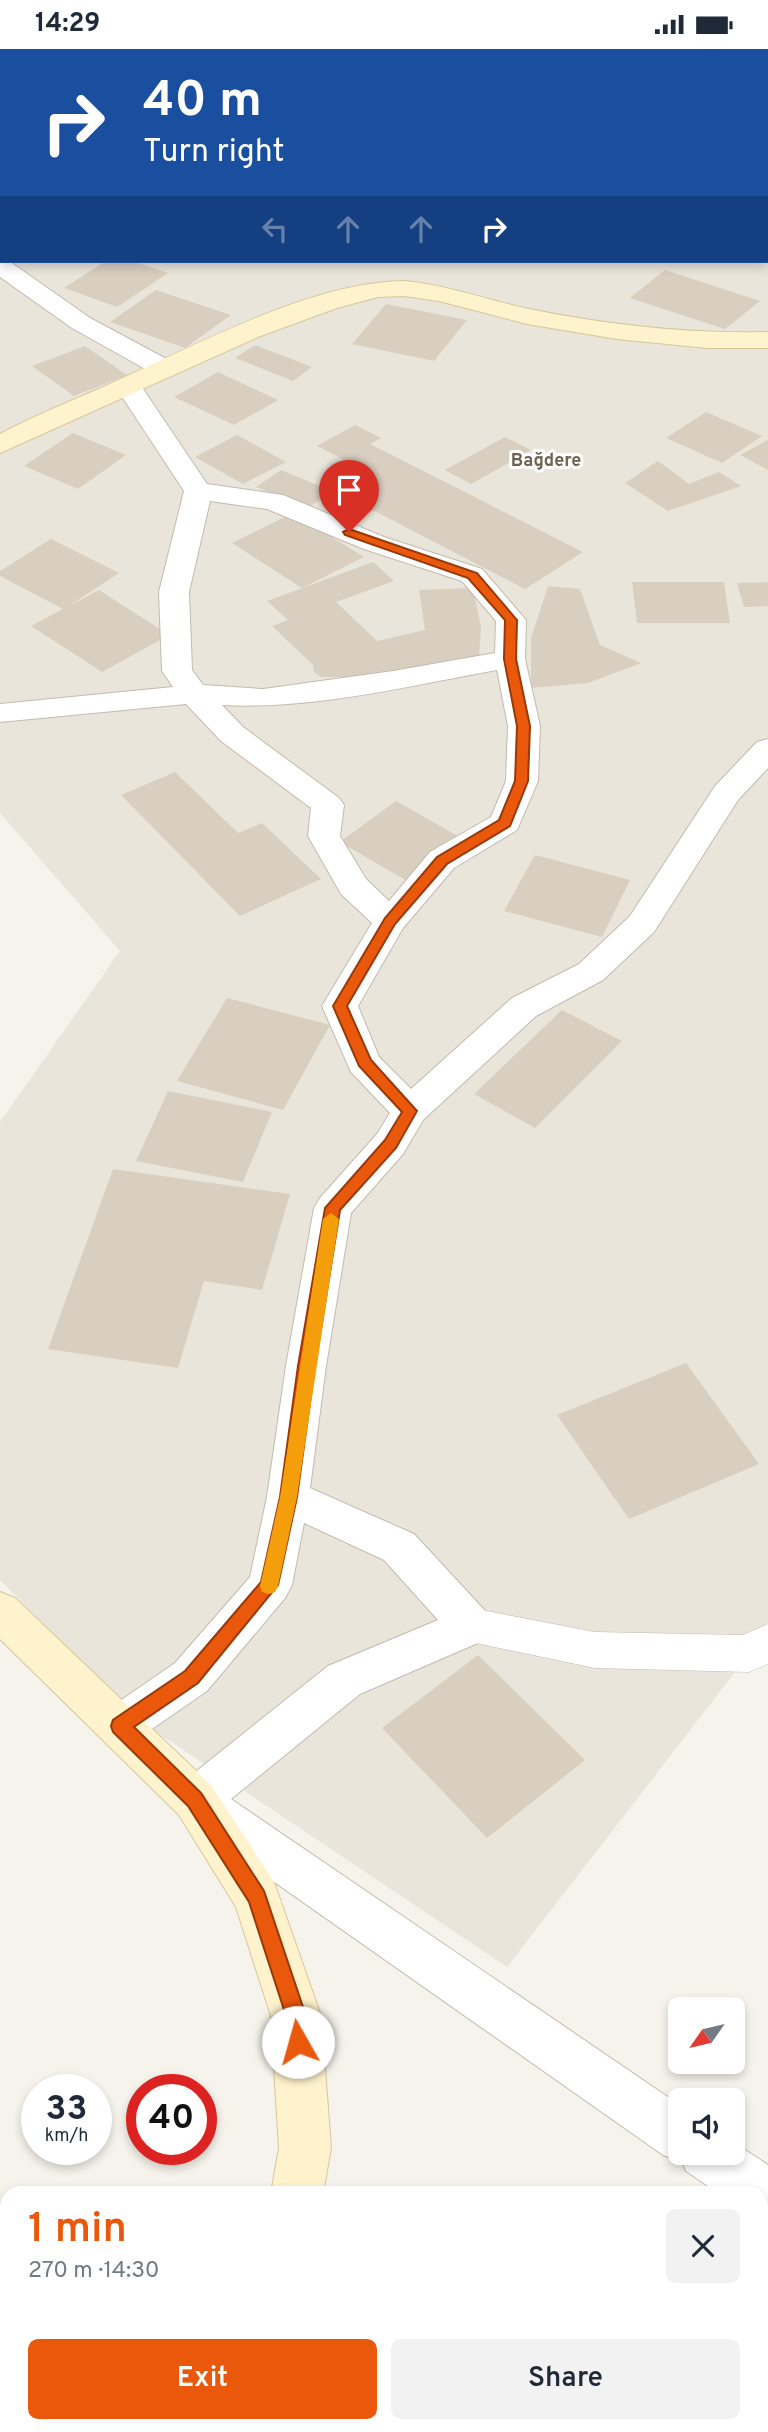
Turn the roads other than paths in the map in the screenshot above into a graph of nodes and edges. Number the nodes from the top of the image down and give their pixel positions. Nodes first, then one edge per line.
1 (0, 266) edge
2 (768, 340) edge
3 (165, 369) junction
4 (128, 386) junction
5 (0, 445) edge
6 (198, 491) junction
7 (510, 659) junction
8 (194, 694) junction
9 (0, 713) edge
10 (768, 749) edge
11 (390, 921) junction
12 (410, 1111) junction
13 (288, 1497) junction
14 (0, 1611) edge
15 (471, 1626) junction
16 (768, 1642) edge
17 (120, 1726) junction
18 (195, 1800) junction
19 (668, 2128) edge
20 (722, 2165) edge
21 (298, 2186) edge
22 (754, 2186) edge

1 - 3 street
2 - 3 street
3 - 4 street
4 - 5 street
4 - 6 street
6 - 7 street
6 - 8 street
7 - 8 street
7 - 11 street
8 - 9 street
8 - 11 street
10 - 12 street
11 - 12 street
12 - 13 street
13 - 15 street
13 - 17 street
14 - 17 street
15 - 16 lane
15 - 18 street
17 - 18 street
18 - 19 street
18 - 21 street
20 - 22 street

